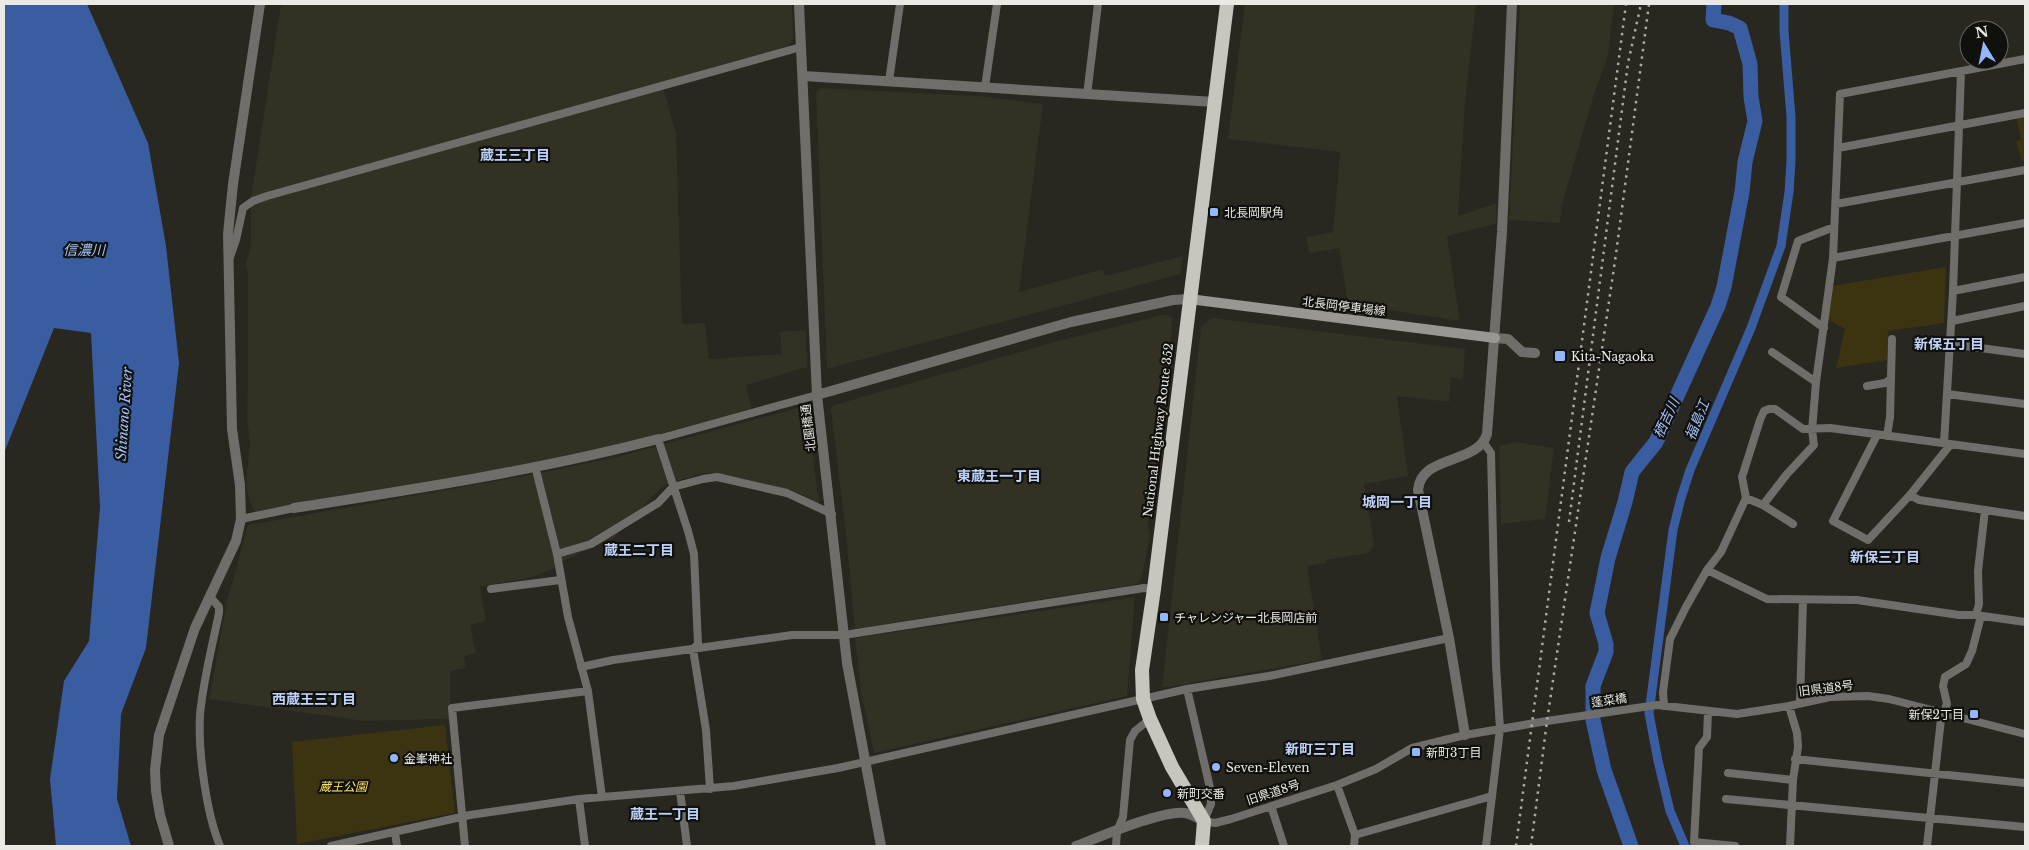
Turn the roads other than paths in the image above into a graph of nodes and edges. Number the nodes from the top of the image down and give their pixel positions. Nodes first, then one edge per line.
1 (260, 4) edge
2 (799, 4) edge
3 (900, 4) edge
4 (997, 4) edge
5 (1098, 4) edge
6 (1227, 4) edge
7 (1512, 4) edge
8 (801, 47) junction
9 (2025, 59) edge
10 (1961, 72) junction
11 (804, 76) junction
12 (889, 81) junction
13 (985, 87) junction
14 (1087, 94) junction
15 (1214, 102) junction
16 (2025, 113) edge
17 (1959, 125) junction
18 (1838, 148) junction
19 (2025, 170) edge
20 (1956, 183) junction
21 (1836, 204) junction
22 (2025, 223) edge
23 (1834, 227) junction
24 (1954, 236) junction
25 (1833, 258) junction
26 (228, 261) junction
27 (2025, 277) edge
28 (1953, 291) junction
29 (1190, 299) junction
30 (2025, 306) edge
31 (1952, 321) junction
32 (1824, 328) junction
33 (1495, 338) junction
34 (1892, 338) dead end
35 (1951, 344) junction
36 (1772, 352) dead end
37 (1535, 353) dead end
38 (2025, 354) edge
39 (1891, 379) junction
40 (1816, 382) junction
41 (1867, 386) dead end
42 (1947, 394) junction
43 (817, 396) junction
44 (2025, 404) edge
45 (1812, 430) junction
46 (1877, 435) junction
47 (1887, 436) junction
48 (658, 439) junction
49 (1484, 443) junction
50 (1947, 444) junction
51 (2025, 454) edge
52 (535, 466) junction
53 (673, 487) junction
54 (1910, 495) junction
55 (1746, 498) junction
56 (1763, 505) junction
57 (294, 508) joint
58 (1985, 510) junction
59 (832, 514) junction
60 (2025, 516) edge
61 (241, 518) junction
62 (1792, 524) dead end
63 (557, 554) junction
64 (1707, 570) junction
65 (560, 580) junction
66 (491, 589) dead end
67 (1154, 589) junction
68 (210, 597) junction
69 (1803, 600) junction
70 (1979, 616) junction
71 (2025, 622) edge
72 (844, 635) junction
73 (1449, 638) junction
74 (693, 649) junction
75 (582, 667) junction
76 (1187, 689) junction
77 (588, 691) junction
78 (1143, 699) junction
79 (1800, 703) junction
80 (1660, 705) junction
81 (1789, 706) junction
82 (1708, 710) junction
83 (1943, 713) junction
84 (1564, 718) joint
85 (1150, 719) junction
86 (1500, 729) junction
87 (2025, 734) edge
88 (1464, 735) junction
89 (1795, 759) junction
90 (865, 762) junction
91 (1728, 773) dead end
92 (1934, 773) junction
93 (1794, 780) junction
94 (2025, 782) edge
95 (1337, 785) junction
96 (710, 789) junction
97 (680, 792) junction
98 (1492, 796) junction
99 (602, 797) junction
100 (579, 799) junction
101 (1726, 799) dead end
102 (1792, 804) junction
103 (1271, 806) junction
104 (1930, 817) junction
105 (461, 818) junction
106 (1204, 822) junction
107 (2025, 827) edge
108 (1117, 831) junction
109 (395, 833) junction
110 (1355, 835) junction
111 (169, 846) edge
112 (220, 846) edge
113 (331, 846) edge
114 (397, 846) edge
115 (465, 846) edge
116 (585, 846) edge
117 (687, 846) edge
118 (881, 846) edge
119 (1076, 846) edge
120 (1116, 846) edge
121 (1202, 846) edge
122 (1284, 846) edge
123 (1354, 846) edge
124 (1486, 846) edge
125 (1733, 846) edge
126 (1790, 846) edge
127 (1927, 846) edge

1 - 26 street
2 - 8 street, 北園橋通
3 - 12 street
4 - 13 street
5 - 14 street
6 - 15 highway, National Highway Route 352
7 - 33 street
8 - 11 street, 北園橋通
8 - 26 street
9 - 10 street
10 - 17 street
10 - 18 street
11 - 12 street
11 - 43 street, 北園橋通
12 - 13 street
13 - 14 street
14 - 15 street
15 - 29 highway, National Highway Route 352
16 - 17 street
17 - 18 street
17 - 20 street
18 - 21 street
19 - 20 street
20 - 21 street
20 - 24 street
21 - 23 street
22 - 24 street
23 - 25 street
23 - 32 street
24 - 25 street
24 - 28 street
25 - 32 street
26 - 61 street
27 - 28 street
28 - 31 street
29 - 33 main road, 北長岡停車場線
29 - 43 street
29 - 67 highway, National Highway Route 352
30 - 31 street
31 - 35 street
32 - 40 street
33 - 37 street
33 - 49 street
34 - 39 street
35 - 38 street
35 - 42 street
36 - 40 street
39 - 41 street
39 - 47 street
40 - 45 street
42 - 44 street
42 - 50 street
43 - 48 street
43 - 59 street, 北園橋通
45 - 46 street
45 - 55 street
45 - 56 street
46 - 47 street
46 - 54 street
47 - 50 street
48 - 52 street
48 - 53 street
49 - 73 street
49 - 86 street
50 - 51 street
50 - 54 street
52 - 57 street
52 - 63 street
53 - 59 street
53 - 63 street
53 - 74 street
54 - 58 street
55 - 56 street
55 - 64 street
56 - 62 street
57 - 61 street
58 - 60 street
58 - 70 street
59 - 72 street, 北園橋通
61 - 68 street
63 - 65 street
64 - 69 street
64 - 80 street
65 - 66 street
65 - 75 street
67 - 72 street
67 - 78 highway, National Highway Route 352
68 - 111 street
68 - 112 street
69 - 70 street
69 - 79 street
70 - 71 street
70 - 83 street
72 - 74 street
72 - 90 street, 北園橋通
73 - 76 street
73 - 88 street
74 - 75 street
74 - 96 street
75 - 77 street
76 - 78 street
76 - 106 street
77 - 99 street
77 - 105 street
78 - 85 highway, National Highway Route 352
78 - 90 street
79 - 81 street, 旧県道8号
79 - 83 street, 旧県道8号
80 - 82 street, 旧県道8号
80 - 84 street, 蓬菜橋
81 - 82 street, 旧県道8号
81 - 89 street
82 - 125 street
83 - 87 street, 旧県道8号
83 - 92 street
84 - 86 street, 旧県道8号
85 - 106 highway, National Highway Route 352
85 - 108 street
86 - 88 street, 旧県道8号
86 - 98 street
88 - 95 street, 旧県道8号
89 - 92 street
89 - 93 street
90 - 96 street
90 - 118 street, 北園橋通
91 - 93 street
92 - 94 street
92 - 104 street
93 - 102 street
95 - 103 street, 旧県道8号
95 - 110 street
96 - 97 street
97 - 99 street
97 - 117 street
98 - 110 street
98 - 124 street
99 - 100 street
100 - 105 street
100 - 116 street
101 - 102 street
102 - 104 street
102 - 126 street
103 - 106 street, 旧県道8号
103 - 122 street
104 - 107 street
104 - 127 street
105 - 109 street
105 - 115 street
106 - 108 street, 旧県道8号
106 - 121 highway
108 - 119 street, 旧県道8号
108 - 120 street
109 - 113 street
109 - 114 street
110 - 123 street

